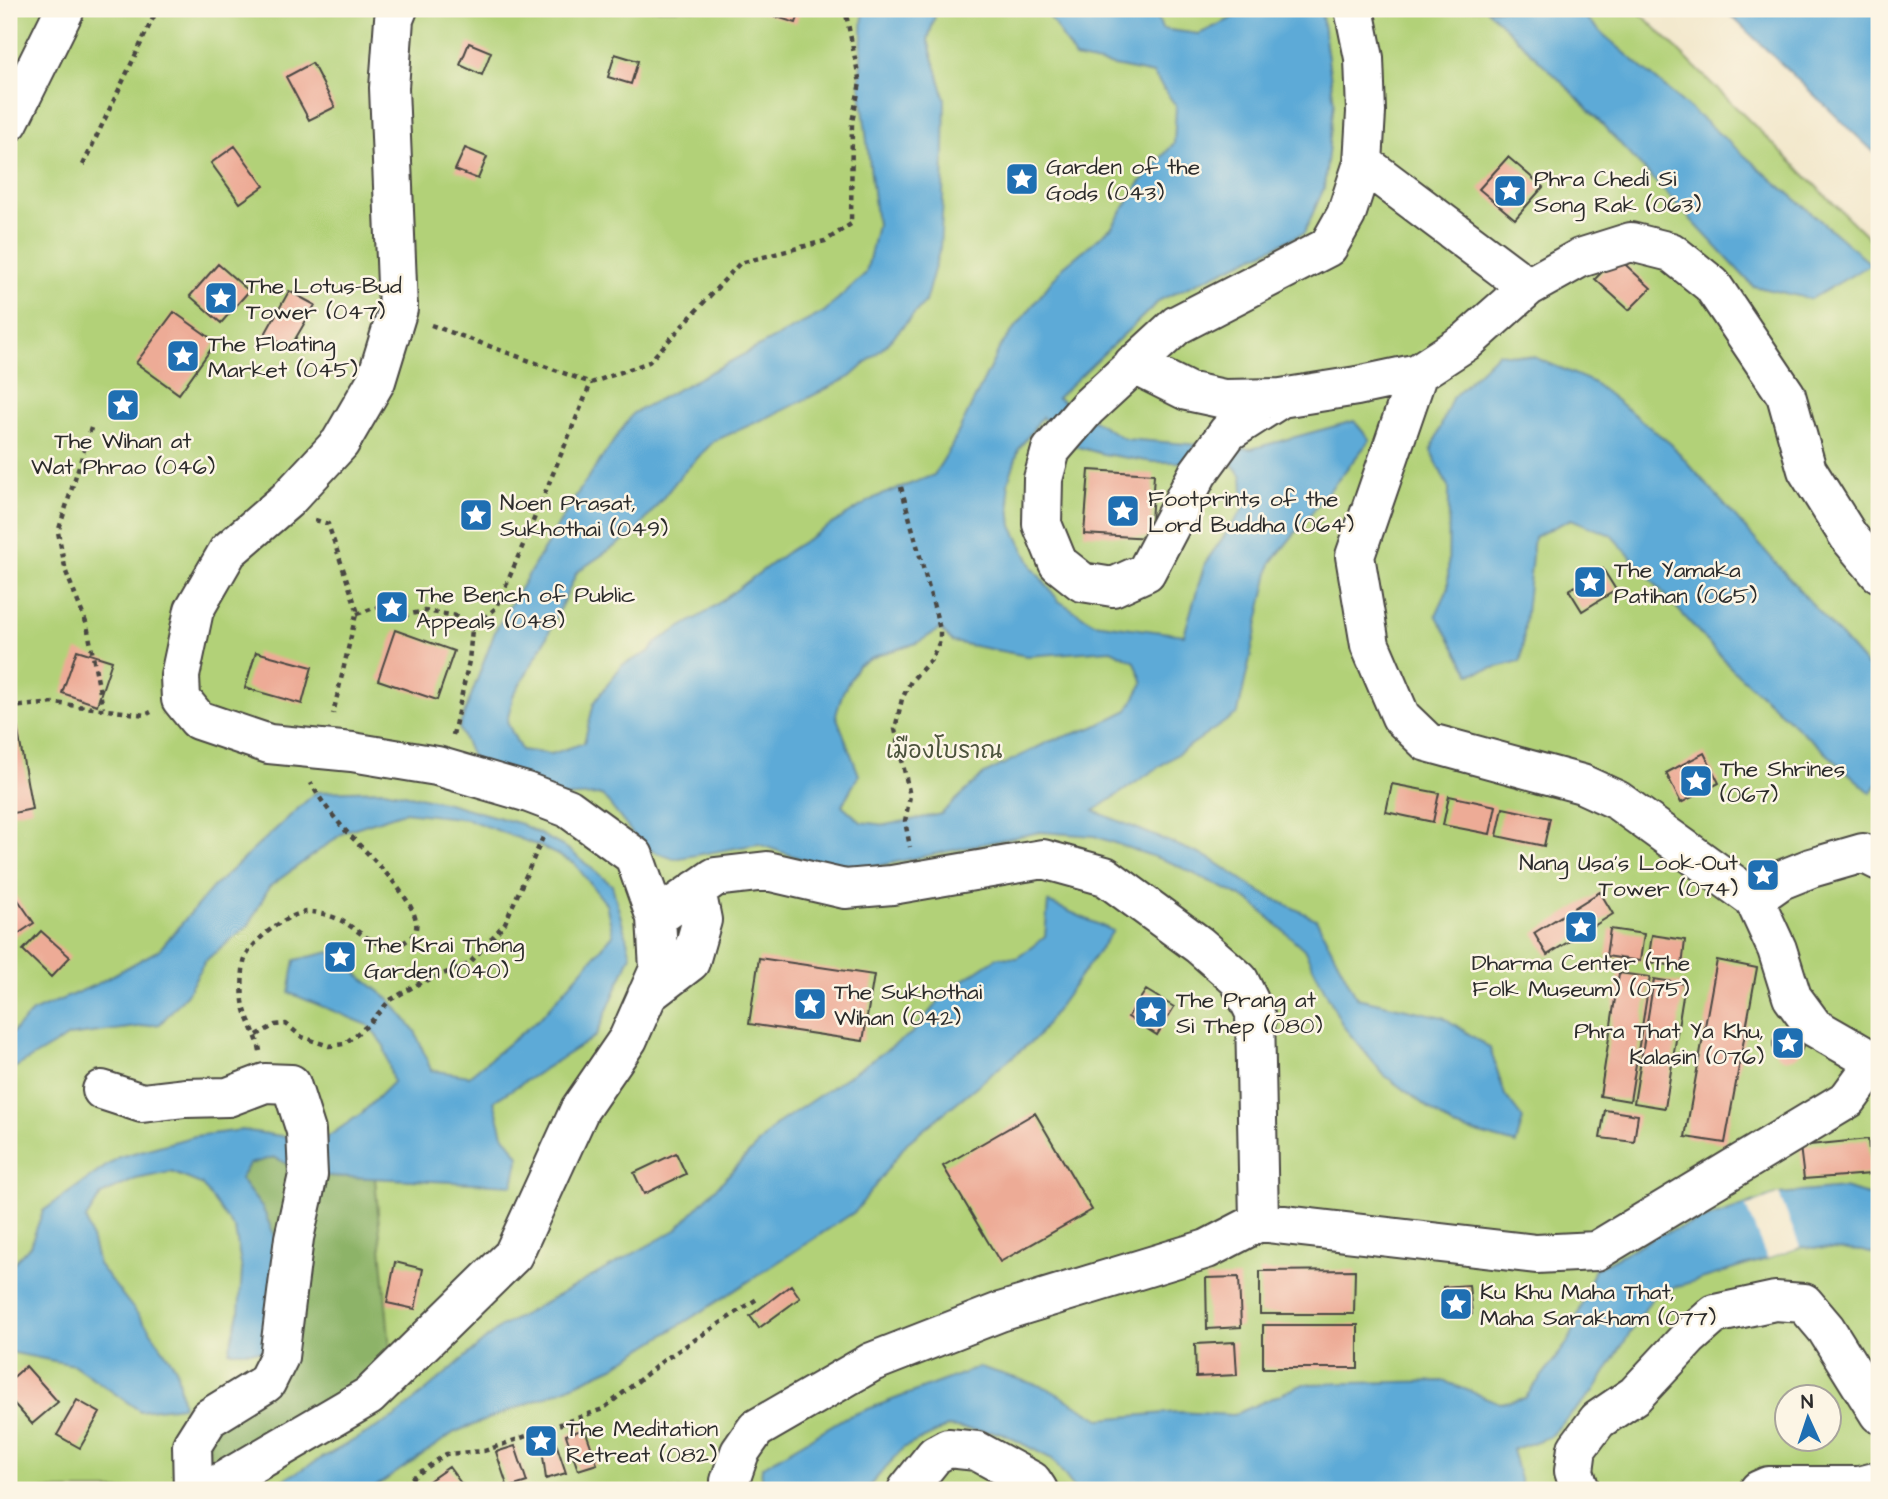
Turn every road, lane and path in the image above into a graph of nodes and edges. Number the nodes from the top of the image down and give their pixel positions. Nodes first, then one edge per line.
1 (65, 9) edge
2 (159, 9) edge
3 (398, 9) edge
4 (845, 9) edge
5 (1354, 9) edge
6 (9, 122) edge
7 (1363, 163) junction
8 (83, 165) dead end
9 (1528, 287) junction
10 (397, 312) junction
11 (1133, 364) junction
12 (1418, 373) junction
13 (591, 383) junction
14 (1281, 398) junction
15 (91, 428) dead end
16 (901, 487) dead end
17 (276, 509) junction
18 (1879, 573) edge
19 (356, 614) junction
20 (472, 629) junction
21 (181, 699) junction
22 (9, 707) edge
23 (103, 708) junction
24 (325, 749) junction
25 (445, 769) junction
26 (316, 792) dead end
27 (544, 836) dead end
28 (1874, 848) edge
29 (912, 859) dead end
30 (696, 890) junction
31 (1754, 899) junction
32 (656, 918) junction
33 (647, 995) junction
34 (257, 1035) junction
35 (1877, 1061) edge
36 (265, 1083) junction
37 (102, 1090) dead end
38 (1259, 1222) junction
39 (757, 1298) dead end
40 (1879, 1414) edge
41 (1879, 1481) edge
42 (193, 1490) edge
43 (208, 1490) edge
44 (395, 1490) edge
45 (730, 1490) edge
46 (907, 1490) edge
47 (1038, 1490) edge
48 (1580, 1490) edge
49 (1759, 1490) edge

1 - 6 lane
2 - 8 path
3 - 10 lane
4 - 13 path
5 - 7 lane
7 - 9 lane
7 - 11 lane
9 - 12 lane
9 - 18 lane
10 - 13 path
10 - 17 lane
11 - 14 lane
11 - 14 lane
12 - 14 lane
12 - 31 lane
13 - 20 path
15 - 23 path
16 - 29 path
17 - 19 path
17 - 21 lane
19 - 20 path
19 - 24 path
20 - 25 path
21 - 23 path
21 - 24 lane
22 - 23 path
24 - 25 lane
25 - 32 lane
26 - 34 path
27 - 34 path
28 - 31 lane
30 - 32 lane
30 - 33 lane
30 - 38 lane
31 - 35 lane
32 - 33 lane
33 - 43 lane
34 - 36 path
35 - 38 lane
36 - 37 lane
36 - 42 lane
38 - 45 lane
39 - 44 path
40 - 48 lane
41 - 49 lane
46 - 47 lane

